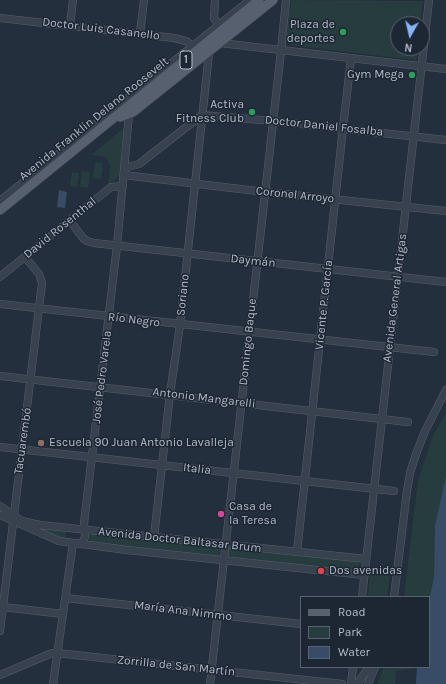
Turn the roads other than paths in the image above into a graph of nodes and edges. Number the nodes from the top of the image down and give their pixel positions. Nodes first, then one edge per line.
1 (73, 0) edge
2 (144, 0) edge
3 (215, 0) edge
4 (250, 0) edge
5 (260, 0) edge
6 (274, 0) edge
7 (286, 0) edge
8 (430, 0) edge
9 (0, 18) edge
10 (70, 25) junction
11 (223, 31) junction
12 (140, 33) junction
13 (220, 43) junction
14 (281, 51) junction
15 (197, 52) junction
16 (208, 52) junction
17 (352, 58) junction
18 (422, 66) junction
19 (446, 69) edge
20 (129, 108) junction
21 (202, 115) junction
22 (273, 121) junction
23 (343, 128) junction
24 (413, 136) junction
25 (446, 140) edge
26 (139, 164) junction
27 (124, 172) junction
28 (145, 177) junction
29 (195, 183) junction
30 (123, 186) junction
31 (265, 192) junction
32 (336, 200) junction
33 (0, 201) edge
34 (406, 207) junction
35 (0, 210) edge
36 (446, 211) edge
37 (70, 221) junction
38 (117, 246) junction
39 (188, 254) junction
40 (25, 257) junction
41 (257, 261) junction
42 (328, 269) junction
43 (398, 276) junction
44 (0, 277) edge
45 (446, 282) edge
46 (0, 304) edge
47 (39, 309) junction
48 (109, 316) junction
49 (180, 325) junction
50 (249, 332) junction
51 (321, 339) junction
52 (390, 346) junction
53 (434, 352) dead end
54 (0, 376) edge
55 (31, 379) junction
56 (101, 387) junction
57 (446, 390) edge
58 (170, 394) junction
59 (241, 403) junction
60 (313, 411) junction
61 (382, 419) junction
62 (408, 422) dead end
63 (0, 447) edge
64 (22, 450) junction
65 (92, 457) junction
66 (162, 465) junction
67 (232, 473) junction
68 (305, 480) junction
69 (373, 488) junction
70 (394, 490) dead end
71 (0, 506) edge
72 (0, 515) edge
73 (13, 518) junction
74 (75, 528) junction
75 (84, 529) junction
76 (154, 537) junction
77 (73, 543) junction
78 (81, 544) junction
79 (224, 544) junction
80 (297, 552) junction
81 (366, 559) junction
82 (223, 560) junction
83 (364, 575) junction
84 (362, 596) edge
85 (394, 596) edge
86 (65, 598) junction
87 (3, 607) junction
88 (63, 614) junction
89 (217, 615) junction
90 (300, 624) edge
91 (0, 632) edge
92 (57, 653) junction
93 (353, 668) edge
94 (368, 668) edge
95 (375, 668) edge
96 (211, 670) junction
97 (0, 675) edge
98 (352, 676) junction
99 (53, 684) edge
100 (210, 684) edge
101 (342, 684) edge
102 (351, 684) edge
103 (356, 684) edge
104 (369, 684) edge

1 - 10 street
2 - 12 street
3 - 11 street
4 - 11 street
5 - 11 main road, Avenida Franklin Delano Roosevelt / 1
6 - 11 main road, Avenida Franklin Delano Roosevelt / 1
7 - 14 street, Domingo Baque
8 - 18 street, Avenida General Artigas
9 - 10 street, Doctor Luis Casanello
10 - 12 street, Doctor Luis Casanello
11 - 13 main road, Avenida Franklin Delano Roosevelt / 1
11 - 15 main road, Avenida Franklin Delano Roosevelt / 1
12 - 15 street, Doctor Luis Casanello
13 - 14 street
13 - 16 main road, Avenida Franklin Delano Roosevelt / 1
14 - 17 street
14 - 22 street, Domingo Baque
15 - 16 main road, Avenida Franklin Delano Roosevelt / 1
15 - 20 main road, Avenida Franklin Delano Roosevelt / 1
15 - 20 street
16 - 21 street, Soriano
17 - 18 street
17 - 23 street, Vicente P. García
18 - 19 street
18 - 24 street, Avenida General Artigas
20 - 27 street, José Pedro Varela
20 - 33 street
20 - 35 main road, Avenida Franklin Delano Roosevelt / 1
21 - 22 street, Doctor Daniel Fosalba
21 - 26 street
21 - 29 street, Soriano
22 - 23 street, Doctor Daniel Fosalba
22 - 31 street, Domingo Baque
23 - 24 street, Doctor Daniel Fosalba
23 - 32 street, Vicente P. García
24 - 25 street, Doctor Daniel Fosalba
24 - 34 street, Avenida General Artigas
26 - 27 street
26 - 28 street
27 - 28 street, Coronel Arroyo
27 - 30 street, José Pedro Varela
28 - 29 street, Coronel Arroyo
29 - 31 street, Coronel Arroyo
29 - 39 street, Soriano
30 - 37 street, David Rosenthal
30 - 38 street, José Pedro Varela
31 - 32 street, Coronel Arroyo
31 - 41 street, Domingo Baque
32 - 34 street, Coronel Arroyo
32 - 42 street, Vicente P. García
34 - 36 street, Coronel Arroyo
34 - 43 street, Avenida General Artigas
37 - 38 street, Daymán
37 - 40 street, David Rosenthal
38 - 39 street, Daymán
38 - 48 street, José Pedro Varela
39 - 41 street, Daymán
39 - 49 street, Soriano
40 - 44 street, David Rosenthal
40 - 47 street, Tacuarembó
41 - 42 street, Daymán
41 - 50 street, Domingo Baque
42 - 43 street, Daymán
42 - 51 street, Vicente P. García
43 - 45 street, Daymán
43 - 52 street, Avenida General Artigas
46 - 47 street, Río Negro
47 - 48 street, Río Negro
47 - 55 street, Tacuarembó
48 - 49 street, Río Negro
48 - 56 street, José Pedro Varela
49 - 50 street, Río Negro
49 - 58 street, Soriano
50 - 51 street, Río Negro
50 - 59 street, Domingo Baque
51 - 52 street, Río Negro
51 - 60 street, Vicente P. García
52 - 53 street, Río Negro
52 - 61 street, Avenida General Artigas
54 - 55 street, Antonio Mangarelli
55 - 56 street, Antonio Mangarelli
55 - 64 street, Tacuarembó
56 - 58 street, Antonio Mangarelli
56 - 65 street, José Pedro Varela
57 - 85 street
58 - 59 street, Antonio Mangarelli
58 - 66 street, Soriano
59 - 60 street, Antonio Mangarelli
59 - 67 street, Domingo Baque
60 - 61 street, Antonio Mangarelli
60 - 68 street, Vicente P. García
61 - 62 street, Antonio Mangarelli
61 - 69 street, Avenida General Artigas
63 - 64 street, Italia
64 - 65 street, Italia
64 - 73 street, Tacuarembó
65 - 66 street, Italia
65 - 75 street, José Pedro Varela
66 - 67 street, Italia
66 - 76 street, Soriano
67 - 68 street, Italia
67 - 79 street, Domingo Baque
68 - 69 street, Italia
68 - 80 street, Vicente P. García
69 - 70 street, Italia
69 - 81 street, Avenida General Artigas
71 - 73 street, Avenida Doctor Baltasar Brum
72 - 73 street, Avenida Doctor Baltasar Brum
73 - 74 street, Avenida Doctor Baltasar Brum
73 - 77 street, Avenida Doctor Baltasar Brum
73 - 87 street, Tacuarembó
74 - 75 street, Avenida Doctor Baltasar Brum
74 - 77 street
75 - 76 street, Avenida Doctor Baltasar Brum
75 - 78 street, José Pedro Varela
76 - 79 street, Avenida Doctor Baltasar Brum
77 - 78 street, Avenida Doctor Baltasar Brum
77 - 86 street
78 - 82 street, Avenida Doctor Baltasar Brum
79 - 80 street, Avenida Doctor Baltasar Brum
79 - 82 street, Domingo Baque
80 - 81 street, Avenida Doctor Baltasar Brum
81 - 83 street, Avenida General Artigas
82 - 83 street, Avenida Doctor Baltasar Brum
82 - 89 street, Domingo Baque
83 - 84 street, Avenida General Artigas
86 - 88 street
86 - 89 street, María Ana Nimmo
87 - 88 street
87 - 91 street, Tacuarembó
88 - 92 street
89 - 90 street, María Ana Nimmo
89 - 96 street, Domingo Baque
92 - 96 street, Zorrilla de San Martín
92 - 97 street
92 - 99 street
93 - 98 street
94 - 103 street
95 - 104 street
96 - 100 street, Domingo Baque
96 - 101 street, Zorrilla de San Martín
98 - 102 street
98 - 103 street

